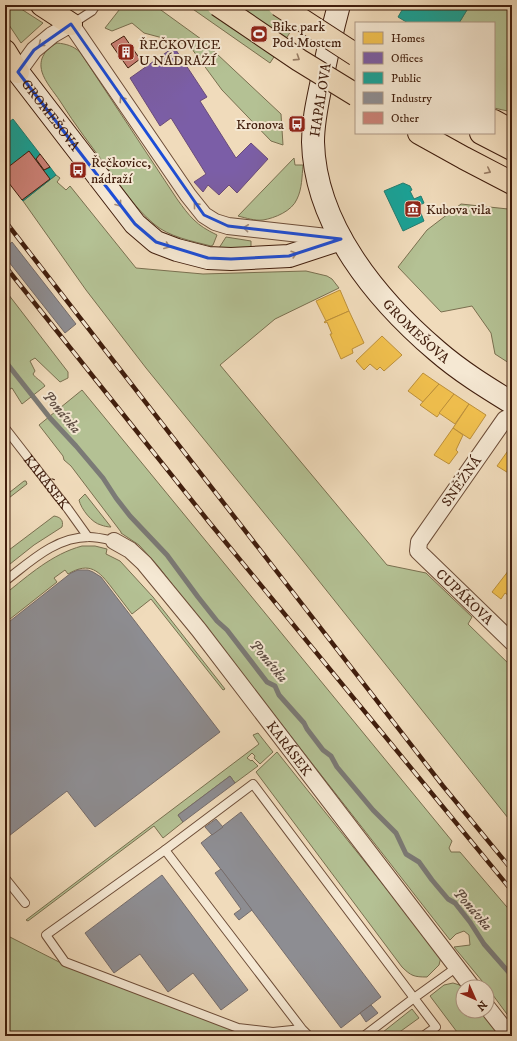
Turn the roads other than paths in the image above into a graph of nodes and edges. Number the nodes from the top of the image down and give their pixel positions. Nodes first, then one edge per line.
1 (42, 5) edge
2 (96, 5) edge
3 (218, 5) edge
4 (280, 5) edge
5 (339, 5) edge
6 (71, 24) junction
7 (5, 51) edge
8 (355, 54) edge
9 (18, 72) junction
10 (355, 94) edge
11 (495, 122) edge
12 (512, 131) edge
13 (422, 134) edge
14 (483, 134) edge
15 (512, 149) edge
16 (512, 183) edge
17 (341, 239) junction
18 (512, 403) edge
19 (512, 416) edge
20 (5, 428) edge
21 (88, 537) junction
22 (114, 541) joint
23 (418, 551) joint
24 (5, 582) edge
25 (512, 642) edge
26 (165, 850) junction
27 (5, 878) edge
28 (25, 904) dead end
29 (457, 967) junction
30 (466, 979) edge
31 (414, 998) junction
32 (495, 1017) edge
33 (302, 1029) junction
34 (309, 1036) edge
35 (364, 1036) edge
36 (423, 1036) edge
37 (510, 1036) edge

1 - 6 highway
2 - 6 lane
3 -> 10 highway, bridge
4 - 8 highway, bridge
5 - 17 street, HAPALOVA
6 -> 9 street, GROMEŠOVA
17 -> 6 street
7 - 9 highway
9 -> 17 street, GROMEŠOVA
11 - 12 highway
13 -> 16 highway
14 - 15 highway
17 - 18 street, GROMEŠOVA
19 - 23 street, SNĚŽNÁ
20 - 21 lane, KARÁSEK
21 - 22 lane, KARÁSEK
21 - 24 lane, KARÁSEK
22 - 29 street, KARÁSEK
23 - 25 street, CUPÁKOVA
26 - 31 lane
26 - 33 lane
26 - 33 lane
27 - 28 lane
29 - 30 street, KARÁSEK
29 - 31 lane
31 - 35 lane
31 - 36 lane
32 - 37 street
33 - 34 lane

